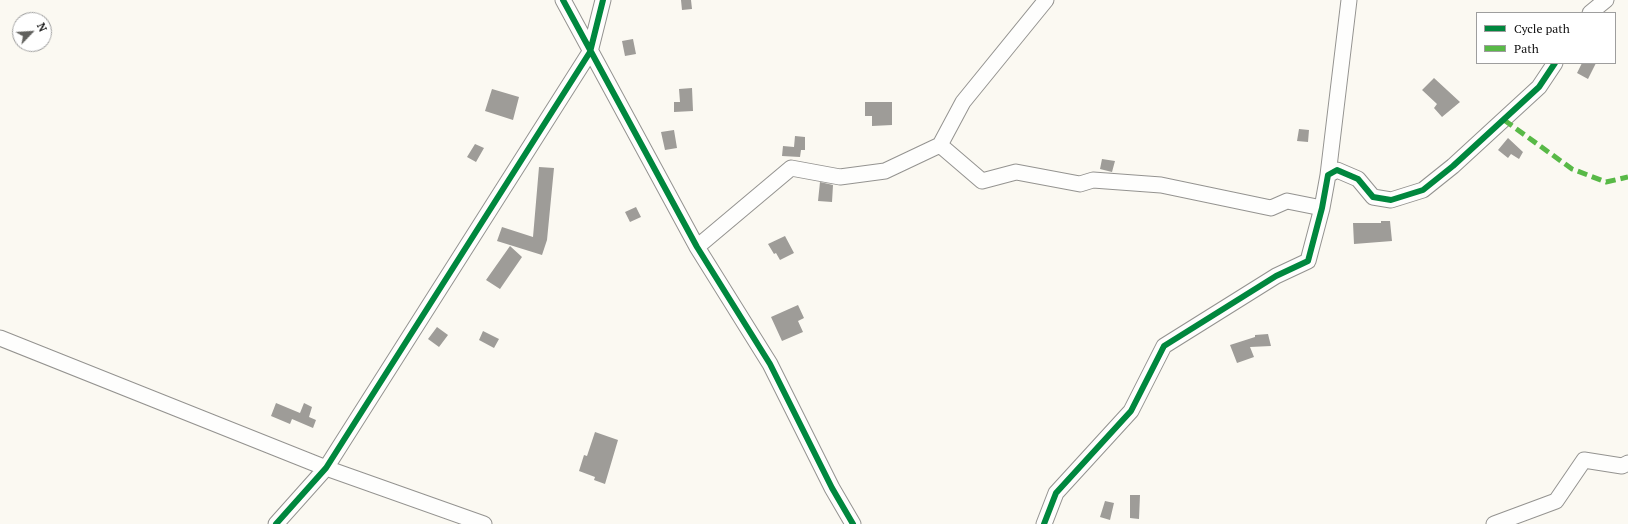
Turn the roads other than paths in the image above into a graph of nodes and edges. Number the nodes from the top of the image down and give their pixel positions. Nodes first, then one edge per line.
1 (563, 0) edge
2 (603, 0) edge
3 (1046, 0) edge
4 (1349, 0) edge
5 (1606, 0) edge
6 (1591, 12) edge
7 (590, 52) junction
8 (1554, 64) edge
9 (940, 145) junction
10 (1328, 175) junction
11 (1322, 208) junction
12 (697, 247) junction
13 (0, 338) edge
14 (1628, 463) edge
15 (326, 468) junction
16 (276, 524) edge
17 (484, 524) edge
18 (853, 524) edge
19 (1044, 524) edge
20 (1494, 524) edge

1 - 7 street
2 - 7 street
3 - 9 street
4 - 10 street
5 - 6 street
7 - 12 street
7 - 15 street
8 - 10 street
9 - 11 street
9 - 12 street
10 - 11 street
11 - 19 street
12 - 18 street
13 - 15 street
14 - 20 street
15 - 16 street
15 - 17 street

